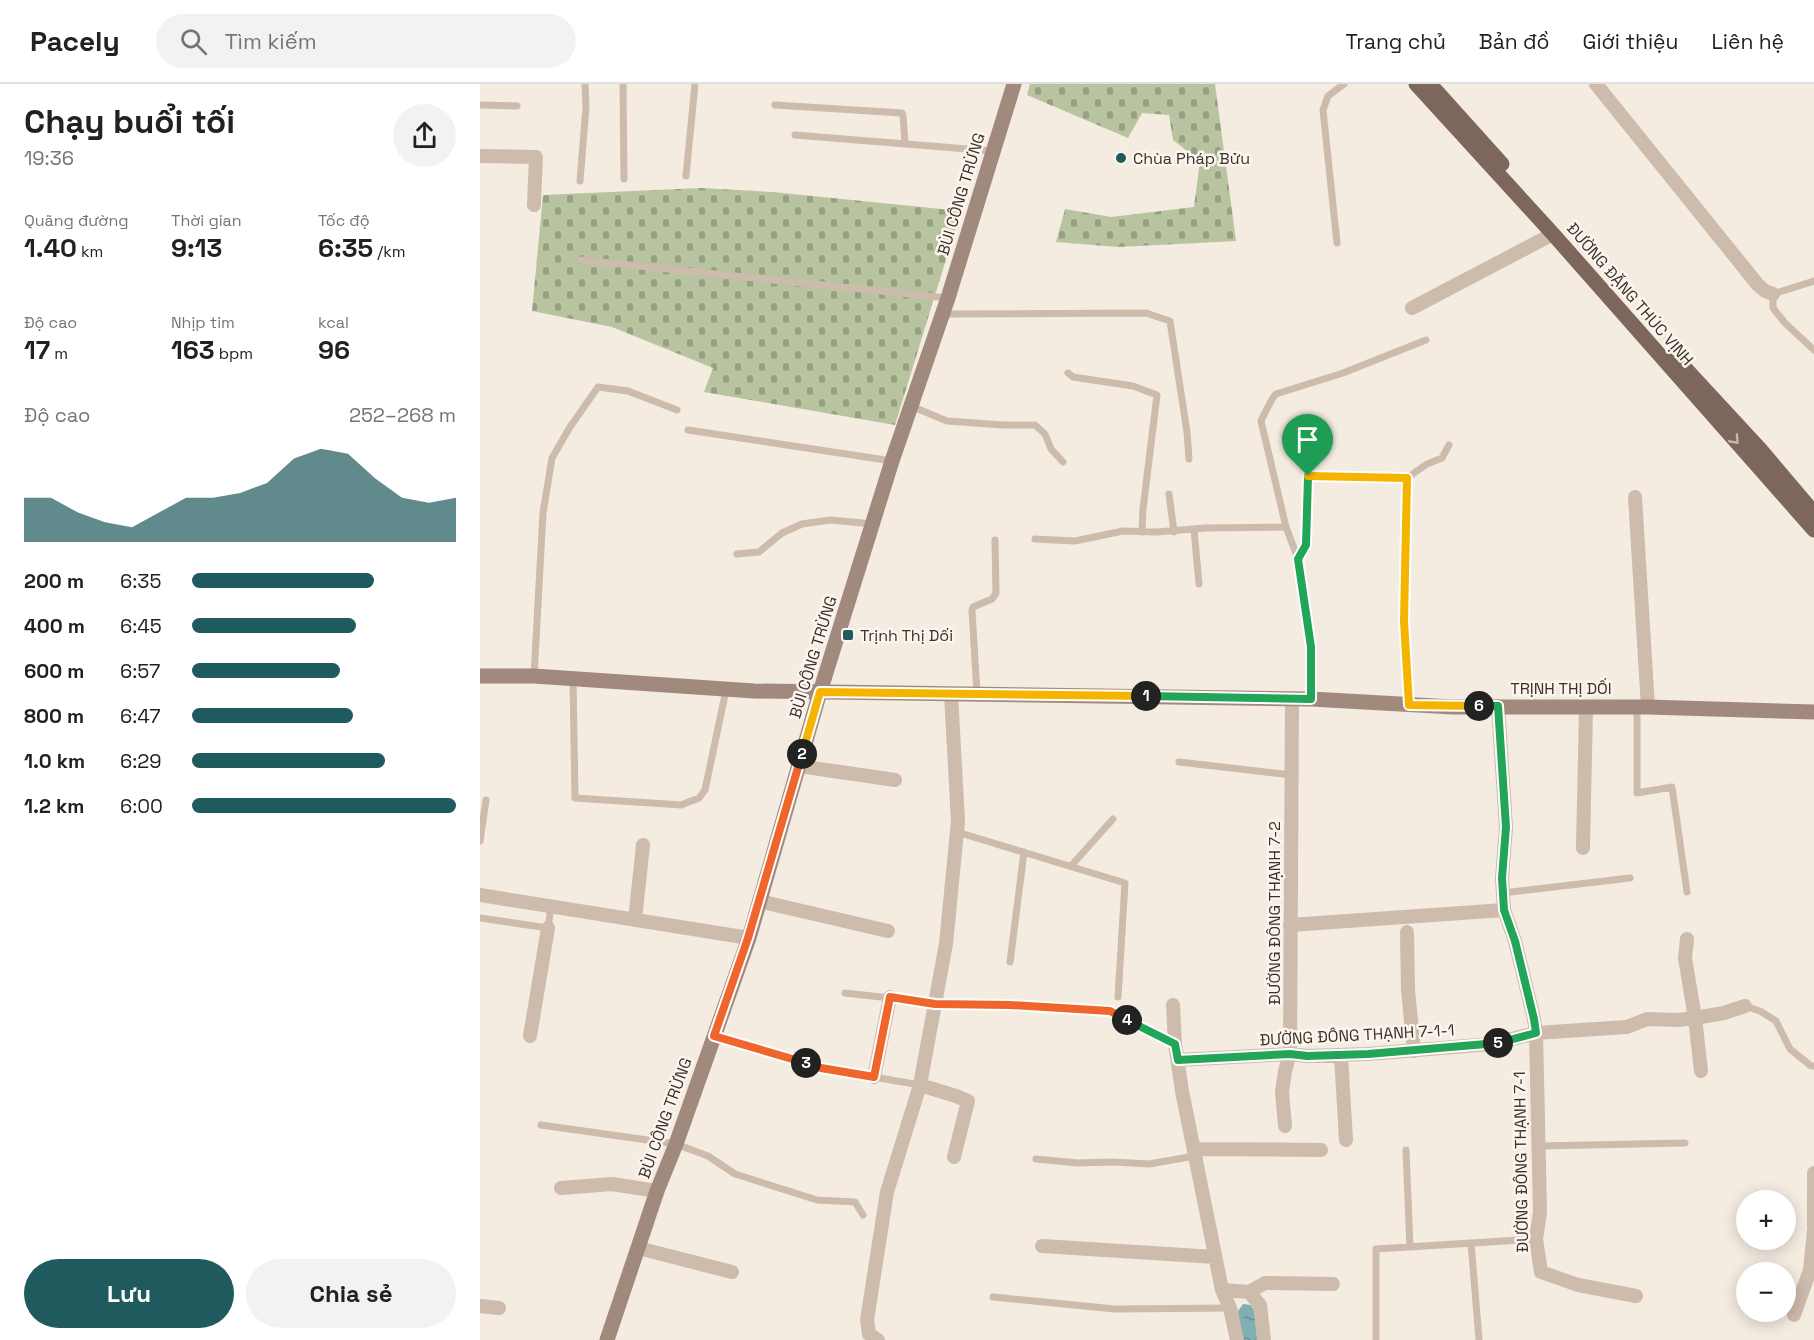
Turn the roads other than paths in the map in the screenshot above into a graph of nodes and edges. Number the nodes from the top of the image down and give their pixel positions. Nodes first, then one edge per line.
1 (585, 84) edge
2 (623, 84) edge
3 (695, 84) edge
4 (1014, 84) edge
5 (1344, 84) edge
6 (1416, 84) edge
7 (1430, 84) edge
8 (1596, 84) edge
9 (480, 105) edge
10 (775, 105) dead end
11 (517, 106) dead end
12 (795, 135) dead end
13 (905, 144) junction
14 (992, 151) junction
15 (480, 156) edge
16 (686, 176) dead end
17 (624, 178) dead end
18 (580, 181) dead end
19 (534, 205) dead end
20 (1553, 234) junction
21 (1337, 243) dead end
22 (582, 260) dead end
23 (1814, 281) edge
24 (1773, 294) junction
25 (948, 298) junction
26 (1412, 308) dead end
27 (943, 314) junction
28 (1426, 340) dead end
29 (1814, 350) edge
30 (1068, 373) dead end
31 (911, 406) junction
32 (677, 410) dead end
33 (687, 430) dead end
34 (1310, 432) dead end
35 (1449, 445) dead end
36 (1189, 459) dead end
37 (892, 461) junction
38 (1063, 462) dead end
39 (1308, 476) junction
40 (1407, 478) junction
41 (1169, 494) dead end
42 (1635, 497) dead end
43 (1814, 513) edge
44 (873, 524) junction
45 (1286, 527) junction
46 (1194, 529) junction
47 (1814, 530) edge
48 (1142, 532) junction
49 (1173, 532) junction
50 (1035, 539) dead end
51 (995, 540) dead end
52 (737, 554) dead end
53 (1298, 559) junction
54 (1199, 584) dead end
55 (480, 676) edge
56 (534, 676) junction
57 (573, 680) junction
58 (726, 690) junction
59 (820, 692) junction
60 (976, 693) junction
61 (951, 694) junction
62 (1292, 699) junction
63 (1311, 699) junction
64 (1409, 705) junction
65 (1498, 706) junction
66 (1587, 707) junction
67 (1643, 707) junction
68 (1813, 713) edge
69 (1179, 762) dead end
70 (799, 766) junction
71 (1292, 775) junction
72 (895, 780) dead end
73 (486, 800) dead end
74 (1113, 819) dead end
75 (957, 832) junction
76 (480, 841) edge
77 (643, 845) dead end
78 (1583, 848) dead end
79 (1024, 852) junction
80 (1071, 866) junction
81 (1630, 878) dead end
82 (1688, 892) dead end
83 (1503, 893) junction
84 (480, 895) edge
85 (759, 901) junction
86 (551, 907) junction
87 (1504, 910) junction
88 (480, 918) edge
89 (634, 920) junction
90 (1290, 926) junction
91 (548, 928) junction
92 (888, 931) dead end
93 (1407, 932) dead end
94 (748, 938) junction
95 (1687, 939) dead end
96 (1010, 962) dead end
97 (845, 993) dead end
98 (890, 997) junction
99 (1118, 997) dead end
100 (935, 1004) junction
101 (1173, 1005) dead end
102 (1745, 1006) joint
103 (1695, 1018) junction
104 (1536, 1033) junction
105 (530, 1036) dead end
106 (714, 1036) junction
107 (1175, 1044) junction
108 (1414, 1050) junction
109 (1290, 1054) junction
110 (1341, 1055) junction
111 (1178, 1060) junction
112 (1814, 1066) edge
113 (1701, 1071) dead end
114 (874, 1077) junction
115 (920, 1085) junction
116 (541, 1125) dead end
117 (1285, 1126) dead end
118 (1346, 1140) dead end
119 (1686, 1143) dead end
120 (676, 1144) junction
121 (1539, 1146) junction
122 (1321, 1150) dead end
123 (1406, 1150) dead end
124 (1194, 1152) junction
125 (954, 1157) dead end
126 (1036, 1159) dead end
127 (1814, 1173) edge
128 (561, 1188) dead end
129 (657, 1191) junction
130 (863, 1215) dead end
131 (1814, 1226) edge
132 (1814, 1231) edge
133 (1536, 1239) junction
134 (1471, 1244) junction
135 (1042, 1246) dead end
136 (1410, 1247) junction
137 (638, 1248) junction
138 (1215, 1257) junction
139 (732, 1272) dead end
140 (1333, 1284) dead end
141 (1222, 1290) junction
142 (1249, 1292) junction
143 (1636, 1296) dead end
144 (993, 1297) dead end
145 (480, 1306) edge
146 (499, 1308) dead end
147 (1230, 1308) junction
148 (1796, 1309) edge
149 (1479, 1339) edge
150 (607, 1340) edge
151 (878, 1340) edge
152 (1237, 1340) edge
153 (1264, 1340) edge
154 (1376, 1340) edge

1 - 18 lane
2 - 17 lane
3 - 16 lane
4 - 14 street, BÙI CÔNG TRỪNG
5 - 21 lane
6 - 20 main road, ĐƯỜNG ĐẶNG THÚC VỊNH
7 - 43 main road, ĐƯỜNG ĐẶNG THÚC VỊNH
8 - 24 street
9 - 11 lane
10 - 13 lane
12 - 13 lane
13 - 14 lane
14 - 25 street, BÙI CÔNG TRỪNG
15 - 19 street
20 - 26 street
20 -> 47 main road, ĐƯỜNG ĐẶNG THÚC VỊNH
22 - 25 lane
23 - 24 lane
24 - 29 lane
25 - 27 street, BÙI CÔNG TRỪNG
27 - 31 street, BÙI CÔNG TRỪNG
27 - 36 lane
28 - 45 lane
30 - 48 lane
31 - 37 street, BÙI CÔNG TRỪNG
31 - 38 lane
32 - 56 lane
33 - 37 lane
34 - 39 lane
35 - 40 lane
37 - 44 street, BÙI CÔNG TRỪNG
39 - 40 lane
39 - 53 lane
40 - 64 lane
41 - 49 lane
42 - 67 street
44 - 52 lane
44 - 59 street, BÙI CÔNG TRỪNG
45 - 46 lane
45 - 53 lane
46 - 49 lane
46 - 54 lane
48 - 49 lane
48 - 50 lane
51 - 60 lane
53 - 63 lane
55 - 56 street, TRỊNH THỊ DỐI
56 - 57 street, TRỊNH THỊ DỐI
57 - 58 street, TRỊNH THỊ DỐI
57 - 58 lane
58 - 59 street, TRỊNH THỊ DỐI
59 - 61 street, TRỊNH THỊ DỐI
59 - 70 street, BÙI CÔNG TRỪNG
60 - 61 street, TRỊNH THỊ DỐI
60 - 62 street, TRỊNH THỊ DỐI
61 - 75 street
62 - 63 street, TRỊNH THỊ DỐI
62 - 71 street, ĐƯỜNG ĐÔNG THẠNH 7-2
63 - 64 street, TRỊNH THỊ DỐI
64 - 65 street, TRỊNH THỊ DỐI
65 - 66 street, TRỊNH THỊ DỐI
65 - 83 street, ĐƯỜNG ĐÔNG THẠNH 7-1
66 - 67 street, TRỊNH THỊ DỐI
66 - 78 street
67 - 68 street, TRỊNH THỊ DỐI
67 - 82 lane
69 - 71 lane
70 - 72 street
70 - 85 street, BÙI CÔNG TRỪNG
71 - 90 street, ĐƯỜNG ĐÔNG THẠNH 7-2
73 - 76 lane
74 - 80 lane
75 - 79 lane
75 - 100 street
77 - 89 street
79 - 80 lane
79 - 96 lane
80 - 99 lane
81 - 83 lane
83 - 87 street, ĐƯỜNG ĐÔNG THẠNH 7-1
84 - 86 street
85 - 92 street
85 - 94 street, BÙI CÔNG TRỪNG
86 - 89 street
86 - 91 lane
87 - 90 street
87 - 104 street, ĐƯỜNG ĐÔNG THẠNH 7-1
88 - 91 lane
89 - 94 street
90 - 109 street, ĐƯỜNG ĐÔNG THẠNH 7-2
91 - 105 street
93 - 108 street
94 - 106 street, BÙI CÔNG TRỪNG
95 - 103 street
97 - 98 lane
98 - 100 lane
98 - 114 street
100 - 107 lane
100 - 115 street
101 - 107 street
102 - 103 street, ĐƯỜNG ĐÔNG THẠNH 7-1-1
102 - 112 lane
103 - 104 street, ĐƯỜNG ĐÔNG THẠNH 7-1-1
103 - 113 street
104 - 108 street, ĐƯỜNG ĐÔNG THẠNH 7-1-1
104 - 121 street, ĐƯỜNG ĐÔNG THẠNH 7-1
106 - 114 lane
106 - 120 street, BÙI CÔNG TRỪNG
107 - 111 street
108 - 110 street, ĐƯỜNG ĐÔNG THẠNH 7-1-1
109 - 110 street, ĐƯỜNG ĐÔNG THẠNH 7-1-1
109 - 111 street, ĐƯỜNG ĐÔNG THẠNH 7-1-1
109 - 117 street, ĐƯỜNG ĐÔNG THẠNH 7-2
110 - 118 street
111 - 124 street
114 - 115 lane
115 - 125 street
115 - 151 street
116 - 120 lane
119 - 121 lane
120 - 129 street, BÙI CÔNG TRỪNG
120 - 130 lane
121 - 133 street, ĐƯỜNG ĐÔNG THẠNH 7-1
122 - 124 street
123 - 136 lane
124 - 126 lane
124 - 138 street
127 - 131 street
128 - 129 street
129 - 137 street, BÙI CÔNG TRỪNG
132 - 148 street
133 - 134 lane
133 - 143 street, ĐƯỜNG ĐÔNG THẠNH 7-1
134 - 136 lane
134 - 149 lane
135 - 138 street
136 - 154 lane
137 - 139 street
137 - 150 street, BÙI CÔNG TRỪNG
138 - 141 street
140 - 142 street
141 - 142 street
141 - 147 street
142 - 153 street
144 - 147 lane
145 - 146 street
147 - 152 street

